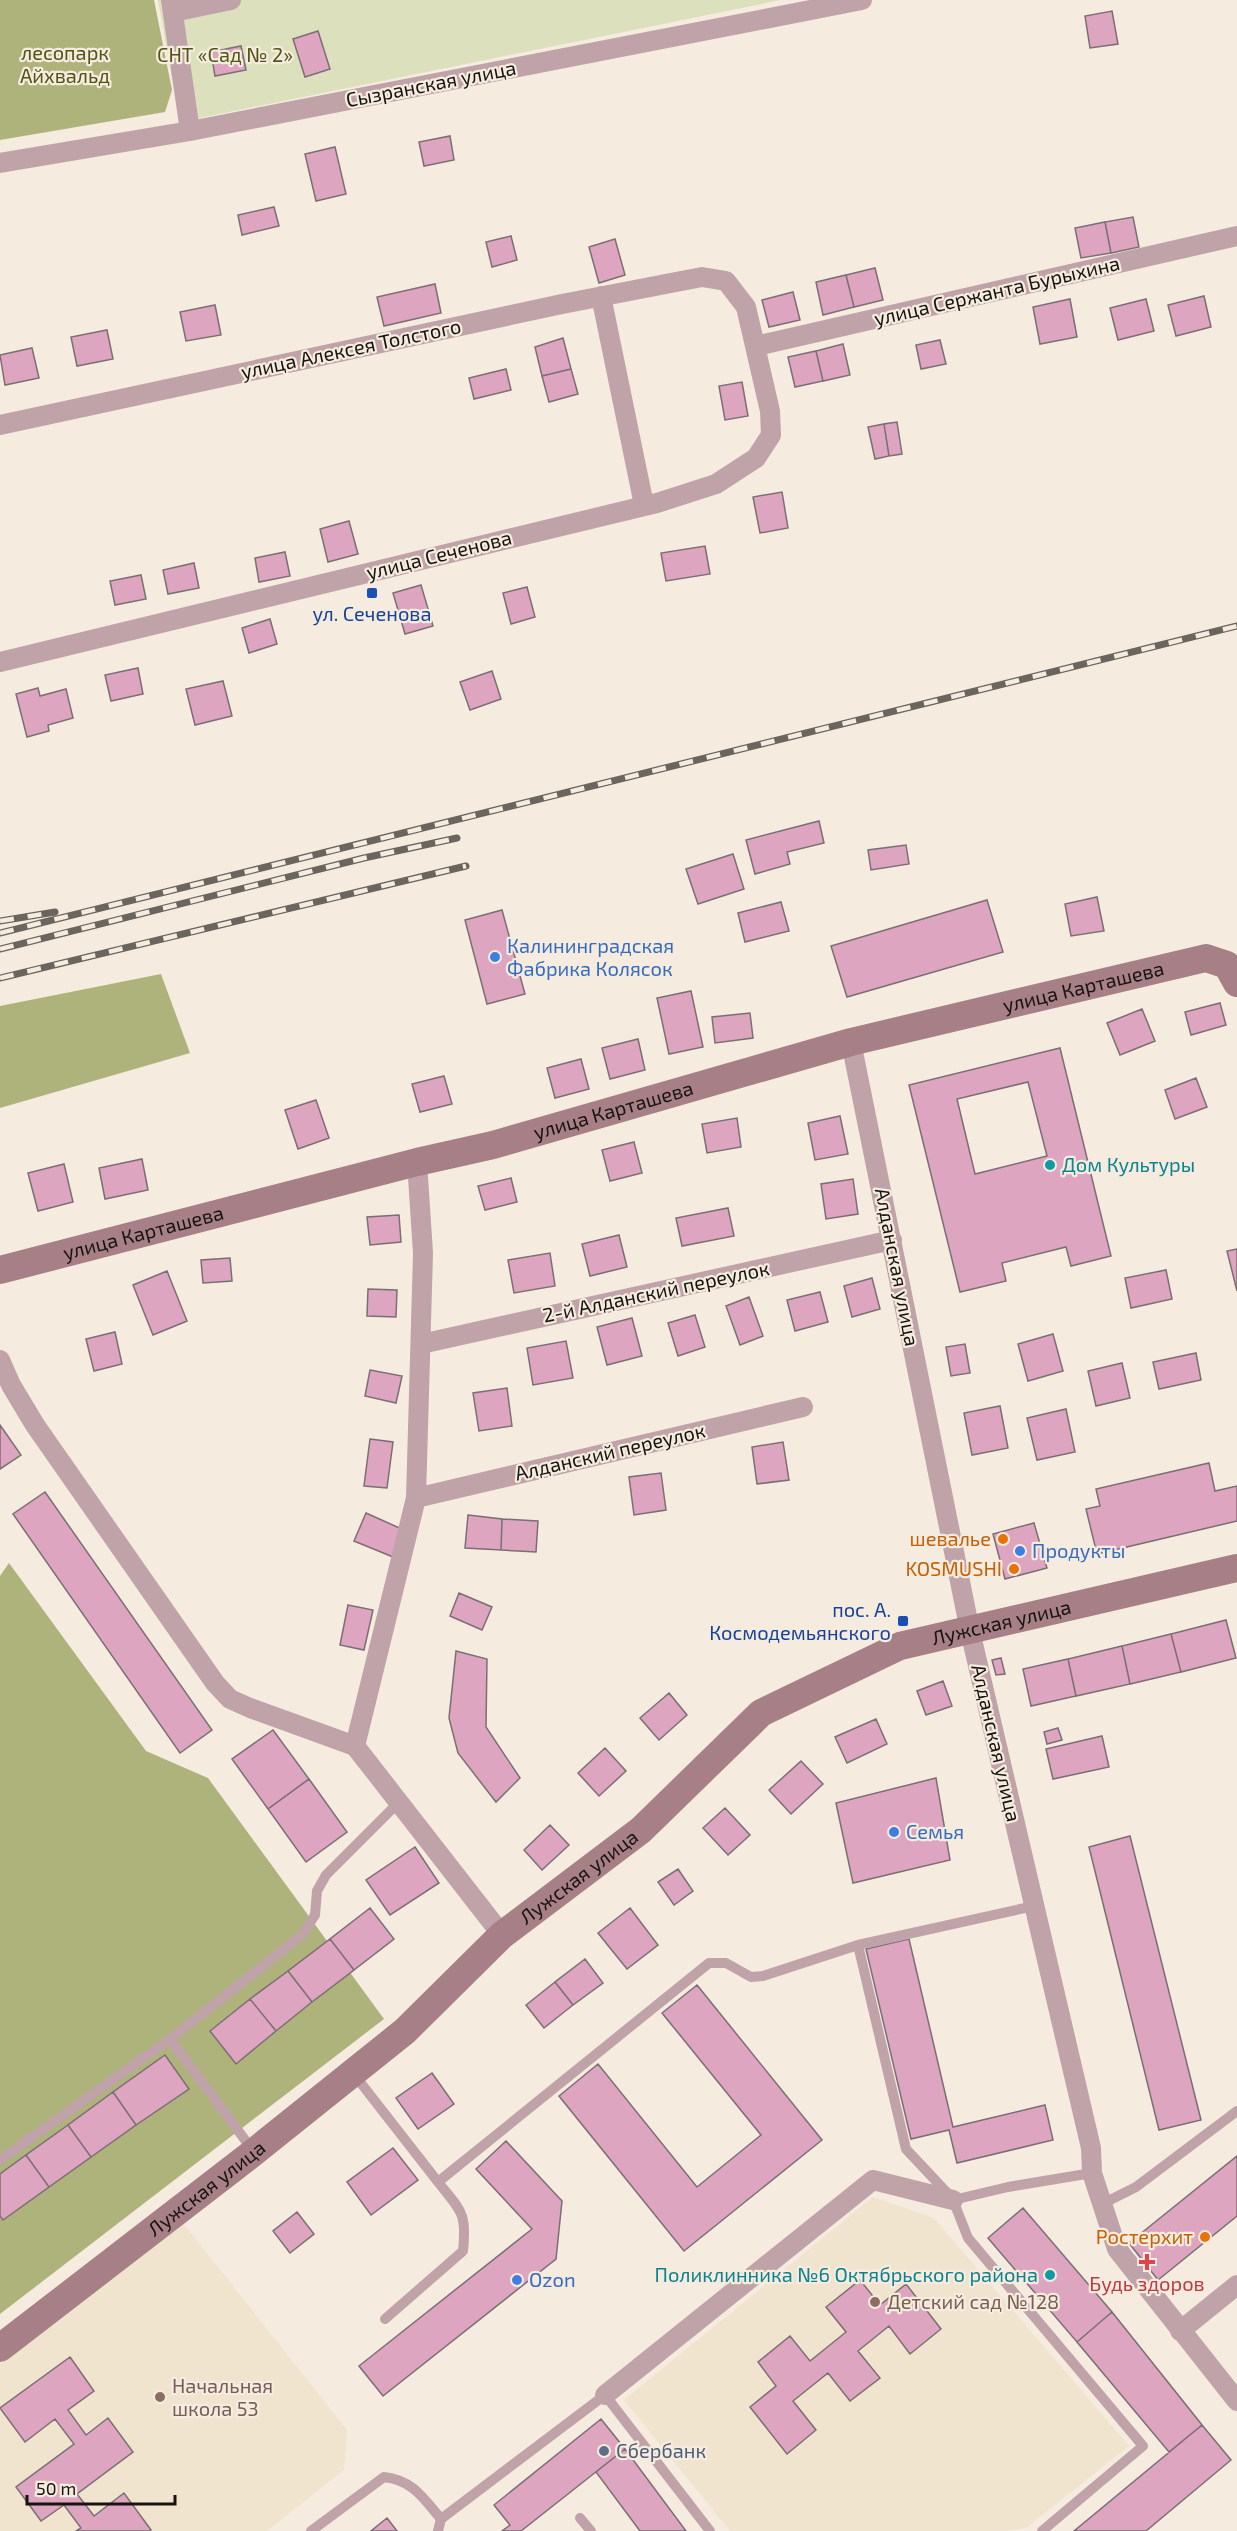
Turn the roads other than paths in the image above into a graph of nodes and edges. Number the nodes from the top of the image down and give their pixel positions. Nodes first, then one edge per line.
1 (231, 0) edge
2 (862, 0) edge
3 (172, 6) edge
4 (767, 9) edge
5 (190, 131) junction
6 (0, 163) edge
7 (1237, 236) edge
8 (702, 277) joint
9 (601, 296) junction
10 (756, 346) junction
11 (0, 424) edge
12 (644, 506) junction
13 (0, 662) edge
14 (1234, 969) edge
15 (851, 1042) junction
16 (417, 1162) junction
17 (892, 1240) junction
18 (0, 1270) edge
19 (421, 1344) junction
20 (0, 1359) edge
21 (803, 1407) dead end
22 (416, 1498) junction
23 (1237, 1568) edge
24 (970, 1631) junction
25 (355, 1746) junction
26 (399, 1802) junction
27 (1034, 1906) junction
28 (502, 1935) junction
29 (858, 1945) junction
30 (170, 2039) junction
31 (353, 2073) junction
32 (1237, 2111) edge
33 (254, 2152) junction
34 (0, 2160) edge
35 (1092, 2172) junction
36 (438, 2182) junction
37 (954, 2200) junction
38 (1102, 2204) junction
39 (1237, 2285) edge
40 (385, 2319) dead end
41 (1180, 2331) junction
42 (0, 2348) edge
43 (605, 2395) junction
44 (1237, 2401) edge
45 (580, 2518) dead end
46 (441, 2519) junction
47 (311, 2531) edge
48 (438, 2531) edge
49 (591, 2531) edge
50 (710, 2531) edge
51 (1042, 2531) edge

1 - 3 street
2 - 4 street, Сызранская улица
3 - 5 street
4 - 5 street, Сызранская улица
5 - 6 street, Сызранская улица
7 - 10 street, улица Сержанта Бурыхина
8 - 9 street, улица Алексея Толстого
8 - 10 street, улица Сеченова
9 - 11 street, улица Алексея Толстого
9 - 12 street
10 - 12 street, улица Сеченова
12 - 13 street, улица Сеченова
14 - 15 street, улица Карташева
15 - 16 street, улица Карташева
15 - 17 street, Алданская улица
16 - 18 street, улица Карташева
16 - 19 street
17 - 19 street, 2-й Алданский переулок
17 - 24 street, Алданская улица
19 - 22 street
20 - 25 street
21 - 22 street, Алданский переулок
22 - 25 street
23 - 24 street, Лужская улица
24 - 27 street, Алданская улица
24 - 28 street, Лужская улица
25 - 26 street
26 - 28 street
26 - 30 lane
27 - 29 lane
27 - 35 street, Алданская улица
28 - 31 street, Лужская улица
29 - 36 lane
29 - 37 lane
30 - 33 lane
30 - 34 lane
31 - 33 street, Лужская улица
31 - 36 lane
32 - 38 lane
33 - 42 street, Лужская улица
35 - 37 lane
35 - 38 street, Алданская улица
36 - 40 lane
37 - 43 street
37 - 51 lane
38 - 41 street, Алданская улица
39 - 41 street
41 - 44 street, Алданская улица
43 - 46 lane
43 - 50 lane
45 - 49 lane
46 - 47 lane
46 - 48 lane

